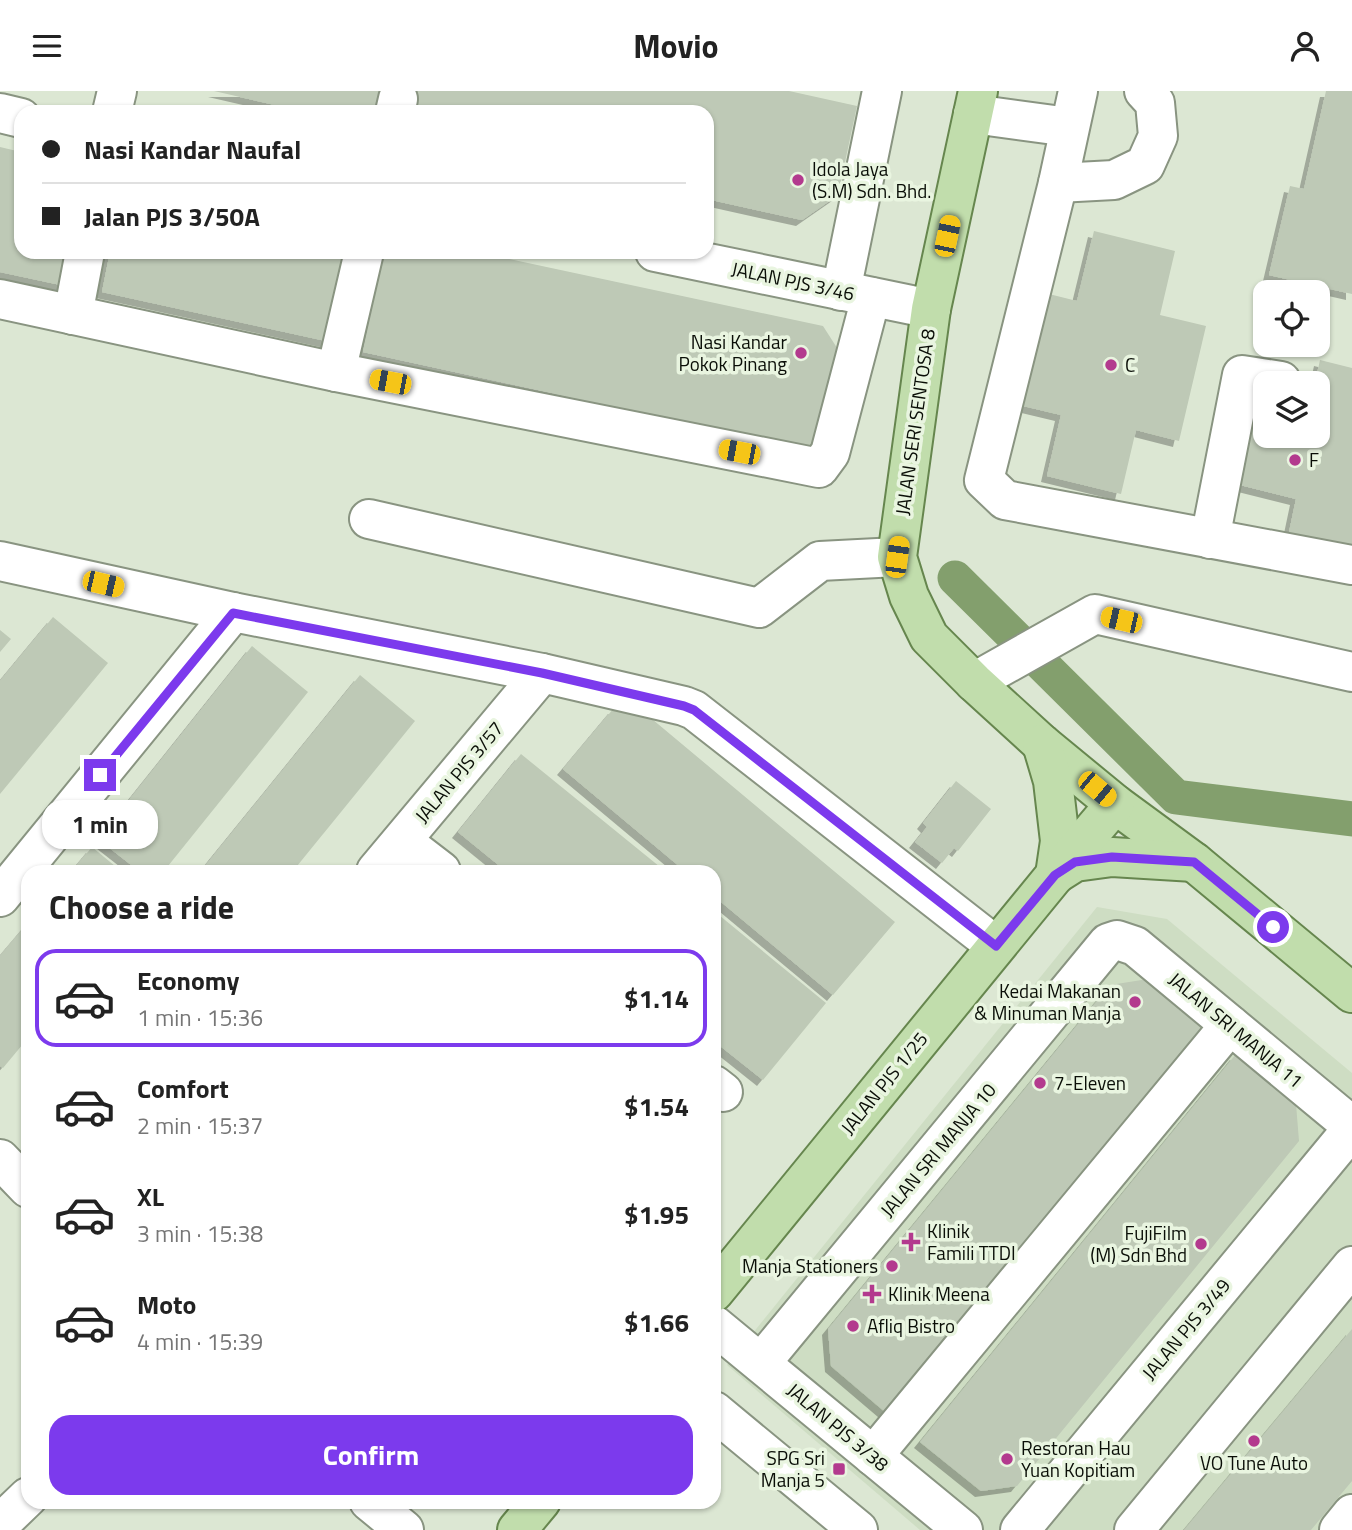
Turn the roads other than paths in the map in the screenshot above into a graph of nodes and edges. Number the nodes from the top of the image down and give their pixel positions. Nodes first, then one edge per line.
1 (882, 91) edge
2 (1144, 91) edge
3 (975, 103) edge
4 (1073, 109) edge
5 (1058, 183) junction
6 (84, 259) edge
7 (362, 259) edge
8 (688, 259) edge
9 (856, 294) junction
10 (0, 299) edge
11 (931, 309) junction
12 (73, 315) junction
13 (336, 372) junction
14 (1253, 377) edge
15 (369, 519) dead end
16 (1210, 538) junction
17 (897, 557) junction
18 (0, 561) edge
19 (1352, 565) edge
20 (233, 613) junction
21 (1352, 672) edge
22 (542, 673) junction
23 (974, 682) junction
24 (1042, 744) junction
25 (1115, 804) junction
26 (402, 841) junction
27 (1194, 862) junction
28 (26, 865) edge
29 (381, 865) edge
30 (433, 865) edge
31 (21, 871) edge
32 (1055, 875) junction
33 (0, 897) edge
34 (1117, 940) joint
35 (996, 946) junction
36 (1352, 993) edge
37 (1230, 1025) junction
38 (1352, 1127) edge
39 (0, 1159) edge
40 (21, 1181) edge
41 (1352, 1266) edge
42 (721, 1283) edge
43 (721, 1331) edge
44 (761, 1363) junction
45 (721, 1417) edge
46 (873, 1456) junction
47 (21, 1504) edge
48 (379, 1509) edge
49 (534, 1509) edge
50 (1352, 1514) edge
51 (0, 1524) edge
52 (404, 1530) edge
53 (517, 1530) edge
54 (858, 1530) edge
55 (963, 1530) edge
56 (1020, 1530) edge
57 (1134, 1530) edge
58 (1339, 1530) edge

1 - 9 street
2 - 5 street
3 - 4 street
3 - 11 main road, JALAN SERI SENTOSA 8
4 - 5 street
5 - 16 street
6 - 12 street
7 - 13 street
8 - 9 street, JALAN PJS 3/46
9 - 11 street, JALAN PJS 3/46
9 - 13 street
10 - 12 street
11 - 17 main road, JALAN SERI SENTOSA 8
12 - 13 street
14 - 16 street
15 - 17 street
16 - 19 street
17 - 23 main road, JALAN SERI SENTOSA 8
18 - 20 street
20 - 22 street
20 - 28 street
21 - 23 street
22 - 26 street, JALAN PJS 3/57
22 - 35 street
23 - 24 main road, JALAN SERI SENTOSA 8
24 - 25 main road, JALAN SERI SENTOSA 8
24 - 32 main road
25 - 27 main road, JALAN SERI SENTOSA 8
25 - 32 main road, JALAN PJS 1/25
26 - 29 street, JALAN PJS 3/57
26 - 30 street
27 - 32 main road
27 - 36 main road, JALAN SERI SENTOSA 8
31 - 33 street
32 - 35 main road, JALAN PJS 1/25
34 - 37 street, JALAN SRI MANJA 11
34 - 44 street, JALAN SRI MANJA 10
35 - 42 main road, JALAN PJS 1/25
37 - 38 street, JALAN SRI MANJA 11
37 - 46 street
38 - 56 street, JALAN PJS 3/49
39 - 40 street
41 - 57 street
43 - 44 street, JALAN PJS 3/38
44 - 46 street, JALAN PJS 3/38
45 - 54 street
46 - 55 street, JALAN PJS 3/38
47 - 51 street
48 - 52 street
49 - 53 main road
50 - 58 street

